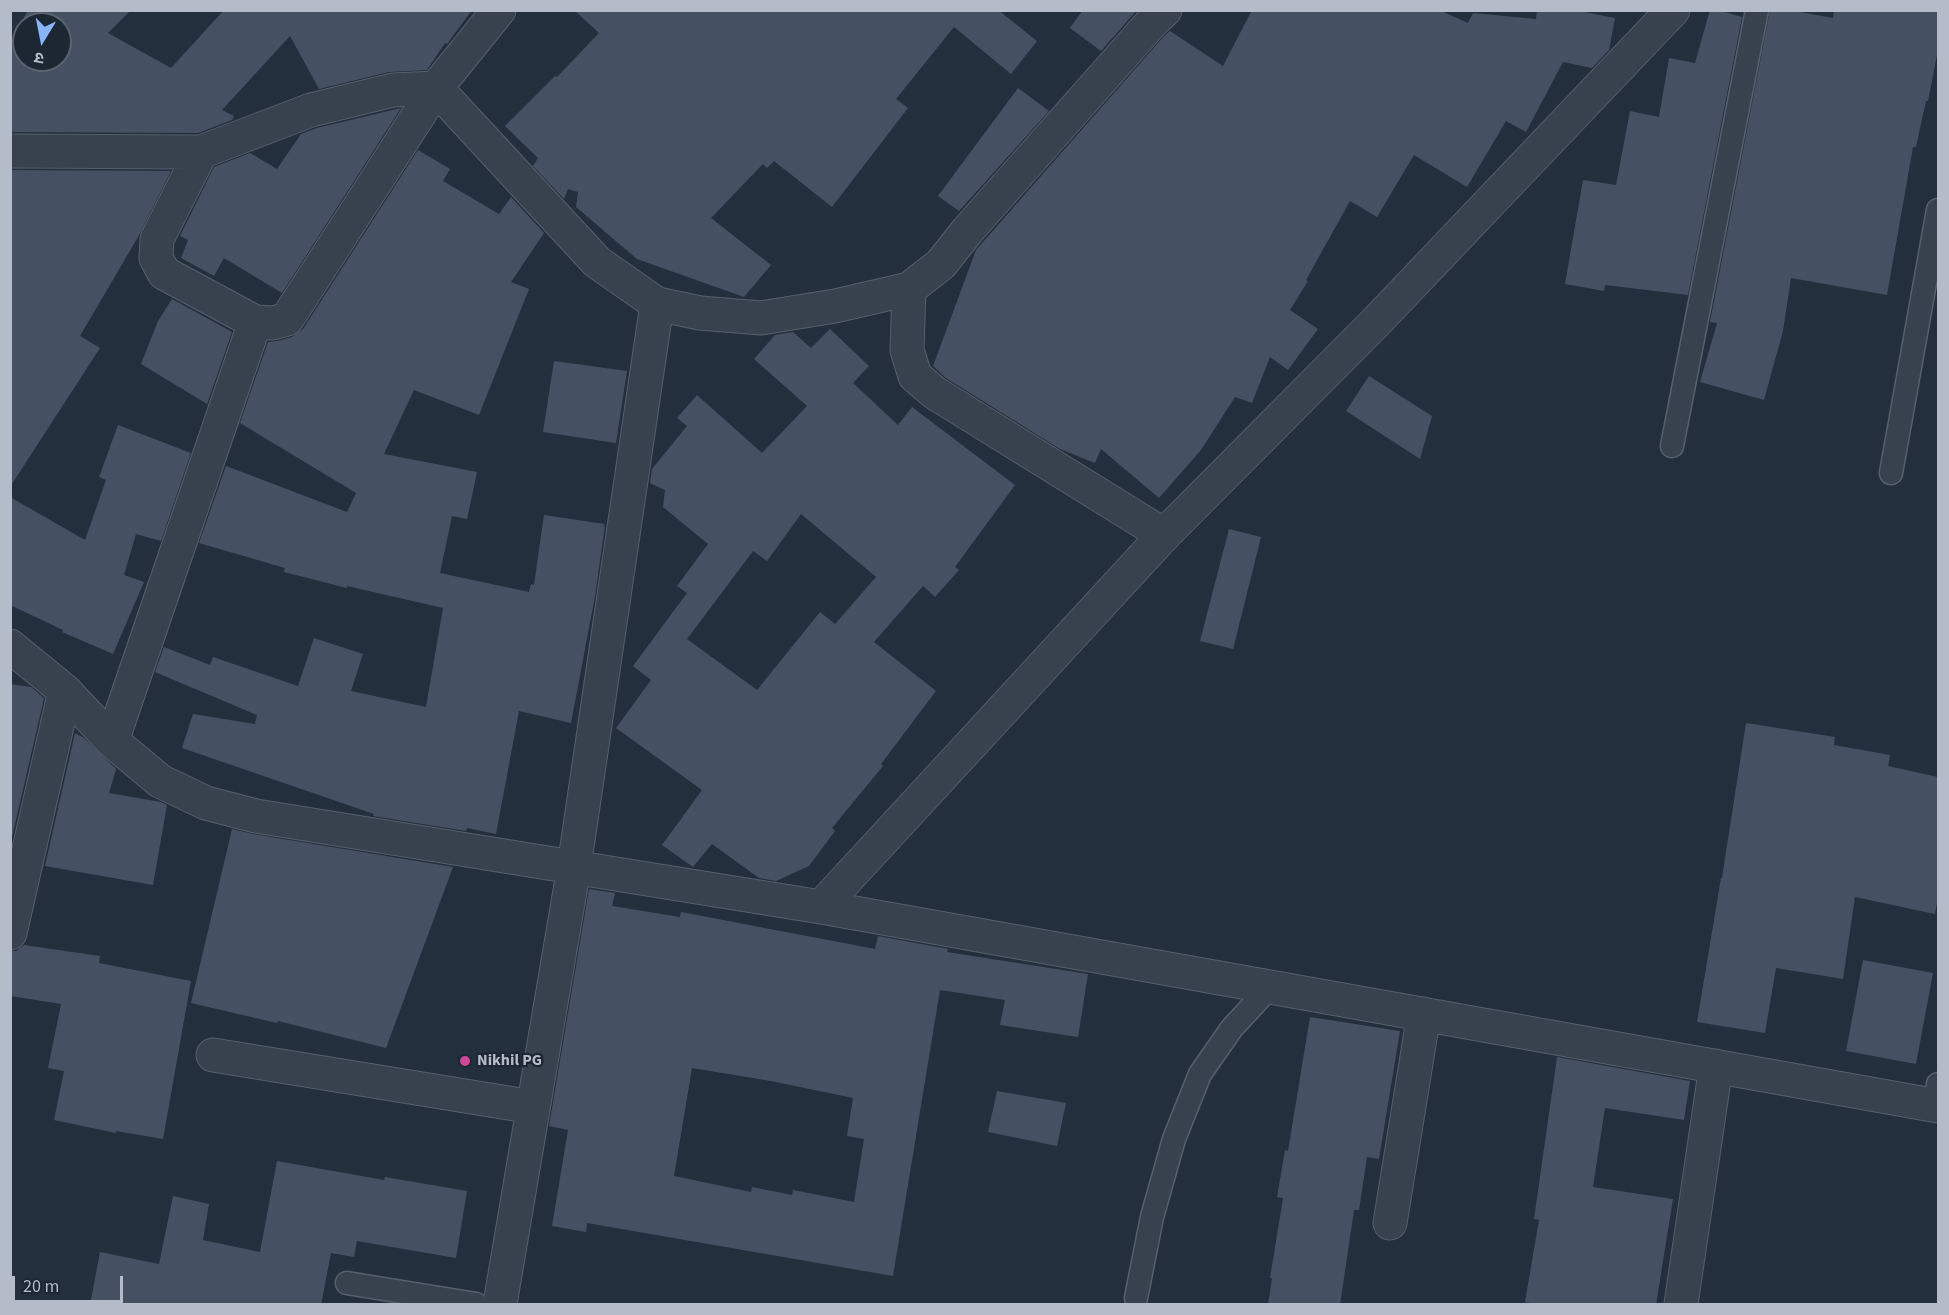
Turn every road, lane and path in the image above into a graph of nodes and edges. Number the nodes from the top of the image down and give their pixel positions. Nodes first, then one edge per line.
1 (499, 10) edge
2 (1165, 10) edge
3 (1673, 10) edge
4 (1757, 10) edge
5 (436, 88) junction
6 (10, 151) edge
7 (201, 152) junction
8 (1938, 210) edge
9 (909, 289) junction
10 (657, 304) junction
11 (255, 322) junction
12 (1672, 446) dead end
13 (1891, 473) dead end
14 (1164, 535) junction
15 (10, 646) edge
16 (66, 691) junction
17 (112, 741) junction
18 (574, 867) junction
19 (821, 907) junction
20 (10, 933) edge
21 (1271, 986) junction
22 (1424, 1014) junction
23 (213, 1055) dead end
24 (1716, 1066) junction
25 (1937, 1098) edge
26 (532, 1107) junction
27 (1390, 1223) dead end
28 (347, 1283) dead end
29 (1136, 1298) dead end
30 (476, 1305) edge
31 (500, 1305) edge
32 (1681, 1305) edge

1 - 5 street
2 - 9 street
3 - 14 street
4 - 12 lane
5 - 7 street
5 - 10 street
5 - 11 street
6 - 7 street
7 - 11 street
8 - 13 lane
9 - 10 street
9 - 14 street
10 - 18 street
11 - 17 street
14 - 19 street
15 - 16 street
16 - 17 street
16 - 20 street
17 - 18 street
18 - 19 street
18 - 26 street
19 - 21 street
21 - 22 street
21 - 29 lane
22 - 24 street
22 - 27 street
23 - 26 street
24 - 25 street
24 - 32 street
26 - 31 street
28 - 30 lane

